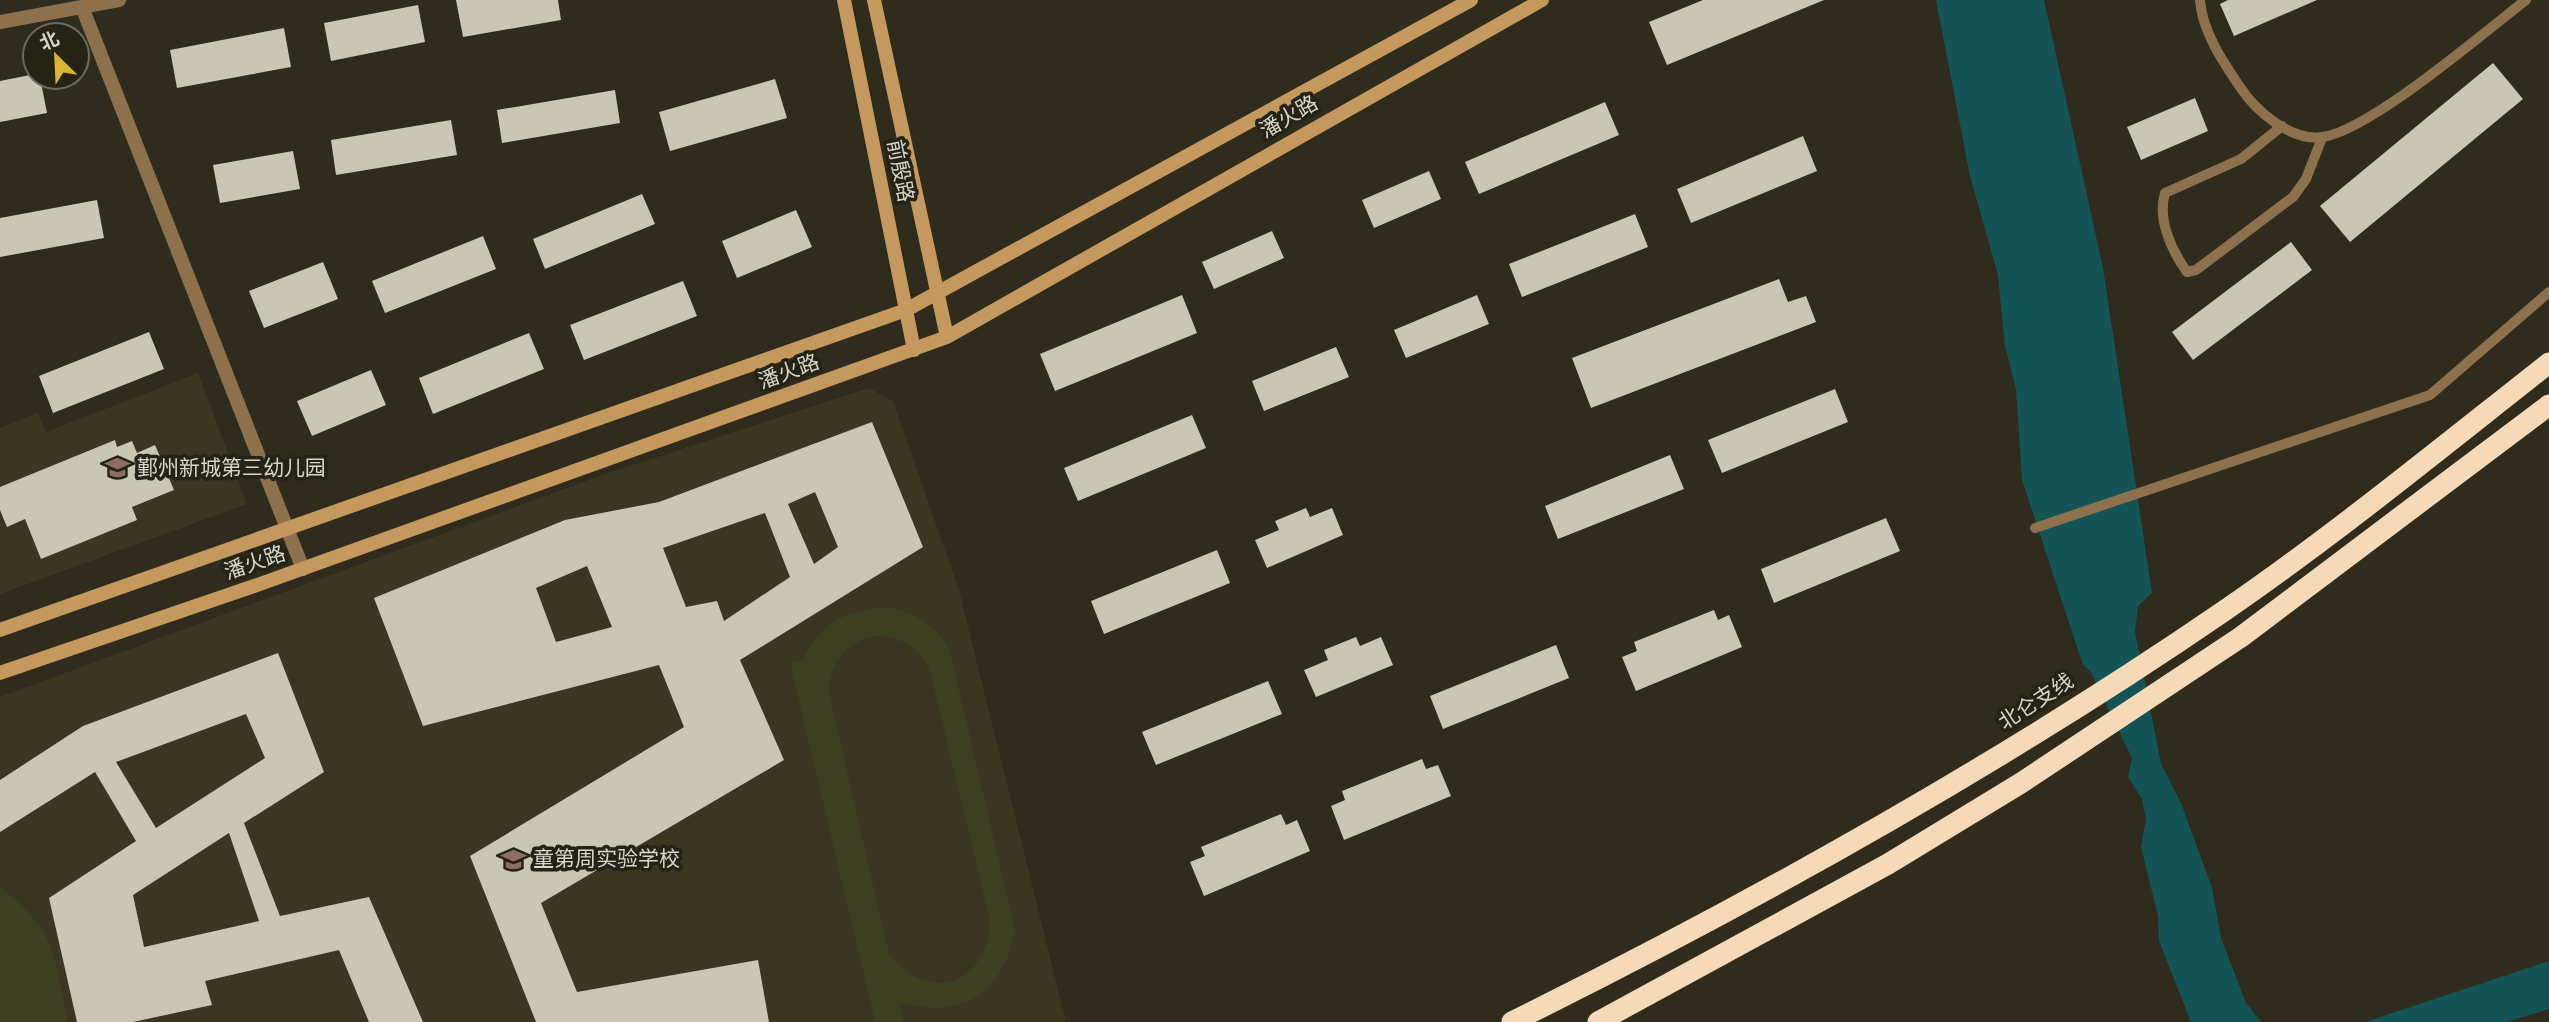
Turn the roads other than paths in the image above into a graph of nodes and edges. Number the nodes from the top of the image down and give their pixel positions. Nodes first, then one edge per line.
1 (119, 0) edge
2 (844, 0) edge
3 (874, 0) edge
4 (1471, 0) edge
5 (1542, 0) edge
6 (2200, 0) edge
7 (2526, 0) edge
8 (82, 7) junction
9 (0, 23) edge
10 (2282, 126) junction
11 (2322, 138) junction
12 (937, 292) junction
13 (2549, 292) edge
14 (906, 310) junction
15 (947, 337) junction
16 (914, 350) junction
17 (2549, 363) edge
18 (2549, 405) edge
19 (2035, 528) dead end
20 (288, 529) junction
21 (303, 569) junction
22 (0, 630) edge
23 (0, 673) edge
24 (1511, 1022) edge
25 (1598, 1022) edge

1 - 8 street
2 - 14 street, 前殷路
3 - 12 street, 前殷路
4 - 12 street, 潘火路
5 - 15 street, 潘火路
6 - 10 lane
7 - 11 lane
8 - 9 street
8 - 20 street
10 - 11 lane
10 - 11 lane
12 - 14 street, 潘火路
12 - 15 street, 前殷路
13 - 19 lane
14 - 16 street, 前殷路
14 - 20 street, 潘火路
15 - 16 street, 潘火路
16 - 21 street, 潘火路
17 - 24 highway, 北仑支线
18 - 25 highway
20 - 21 street
20 - 22 street, 潘火路
21 - 23 street, 潘火路

